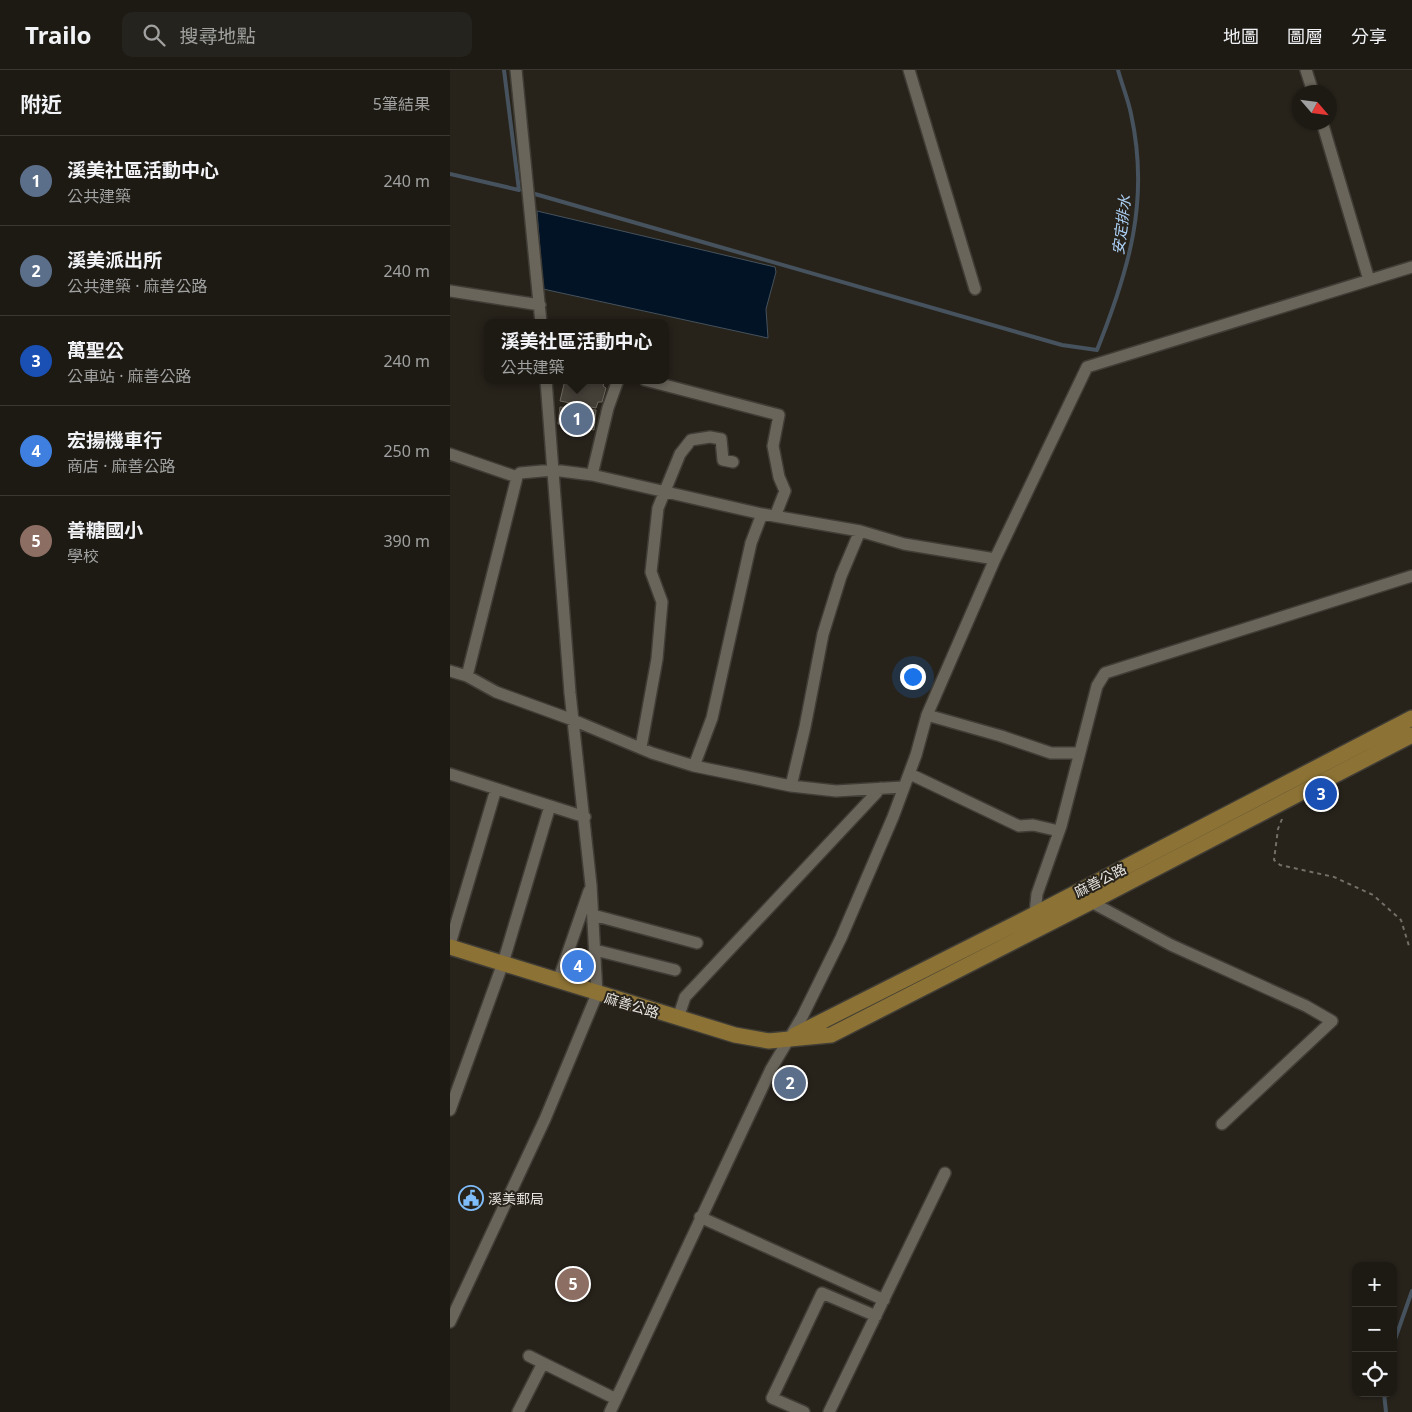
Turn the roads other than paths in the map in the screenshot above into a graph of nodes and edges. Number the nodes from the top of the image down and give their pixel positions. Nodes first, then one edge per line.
1 (516, 70) edge
2 (909, 70) edge
3 (1306, 70) edge
4 (1311, 85) edge
5 (1324, 130) edge
6 (1412, 267) edge
7 (1369, 280) junction
8 (975, 289) dead end
9 (450, 291) edge
10 (540, 305) junction
11 (541, 319) edge
12 (546, 384) edge
13 (617, 384) edge
14 (660, 384) edge
15 (450, 454) edge
16 (733, 462) dead end
17 (553, 470) junction
18 (592, 475) junction
19 (517, 477) junction
20 (664, 492) junction
21 (762, 514) junction
22 (776, 514) junction
23 (860, 531) junction
24 (995, 559) junction
25 (1412, 576) edge
26 (450, 670) edge
27 (467, 676) junction
28 (927, 715) junction
29 (1412, 718) edge
30 (573, 720) junction
31 (1412, 734) edge
32 (641, 747) junction
33 (1079, 753) junction
34 (694, 766) junction
35 (450, 774) edge
36 (910, 774) junction
37 (791, 786) junction
38 (903, 787) junction
39 (881, 788) junction
40 (496, 789) junction
41 (550, 806) junction
42 (585, 816) junction
43 (1059, 831) junction
44 (591, 885) junction
45 (1091, 902) junction
46 (593, 915) junction
47 (1038, 921) junction
48 (697, 943) dead end
49 (450, 945) edge
50 (595, 950) junction
51 (503, 964) junction
52 (675, 970) dead end
53 (558, 981) junction
54 (597, 994) junction
55 (678, 1018) junction
56 (787, 1040) junction
57 (450, 1110) edge
58 (1222, 1124) dead end
59 (945, 1173) dead end
60 (700, 1217) junction
61 (884, 1300) junction
62 (876, 1316) junction
63 (450, 1322) edge
64 (528, 1356) dead end
65 (543, 1363) junction
66 (616, 1399) junction
67 (518, 1412) edge
68 (610, 1412) edge
69 (804, 1412) edge
70 (829, 1412) edge

1 - 10 street
2 - 8 street
3 - 4 street
5 - 7 street
6 - 7 street
7 - 24 street
9 - 10 street
10 - 11 street
12 - 17 street
13 - 18 street
14 - 22 street
15 - 19 street
16 - 20 street
17 - 18 street
17 - 19 street
17 - 30 street
18 - 20 street
19 - 27 street
20 - 21 street
20 - 32 street
21 - 22 street
21 - 34 street
22 - 23 street
23 - 24 street
23 - 37 street
24 - 28 street
25 - 33 street
26 - 27 street
27 - 30 street
28 - 33 street
28 - 36 street
29 - 47 main road, 麻善公路
30 - 32 street
30 - 42 street
31 - 45 main road, 麻善公路
32 - 34 street
33 - 43 street
34 - 37 street
35 - 40 street
36 - 38 street
36 - 43 street
37 - 39 street
38 - 39 street
38 - 56 street
39 - 55 street
40 - 41 street
40 - 49 street
41 - 42 street
41 - 51 street
42 - 44 street
43 - 47 street
44 - 46 street
44 - 53 street
45 - 47 main road, 麻善公路
45 - 58 street
46 - 48 street
46 - 50 street
47 - 56 main road, 麻善公路
49 - 51 main road, 麻善公路
50 - 52 street
50 - 54 street
51 - 53 main road, 麻善公路
51 - 57 street
53 - 54 main road, 麻善公路
54 - 55 main road, 麻善公路
54 - 63 street
55 - 56 main road, 麻善公路
56 - 60 street
59 - 61 street
60 - 61 street
60 - 66 street
61 - 62 street
62 - 69 street
62 - 70 street
64 - 65 street
65 - 66 street
65 - 67 street
66 - 68 street

